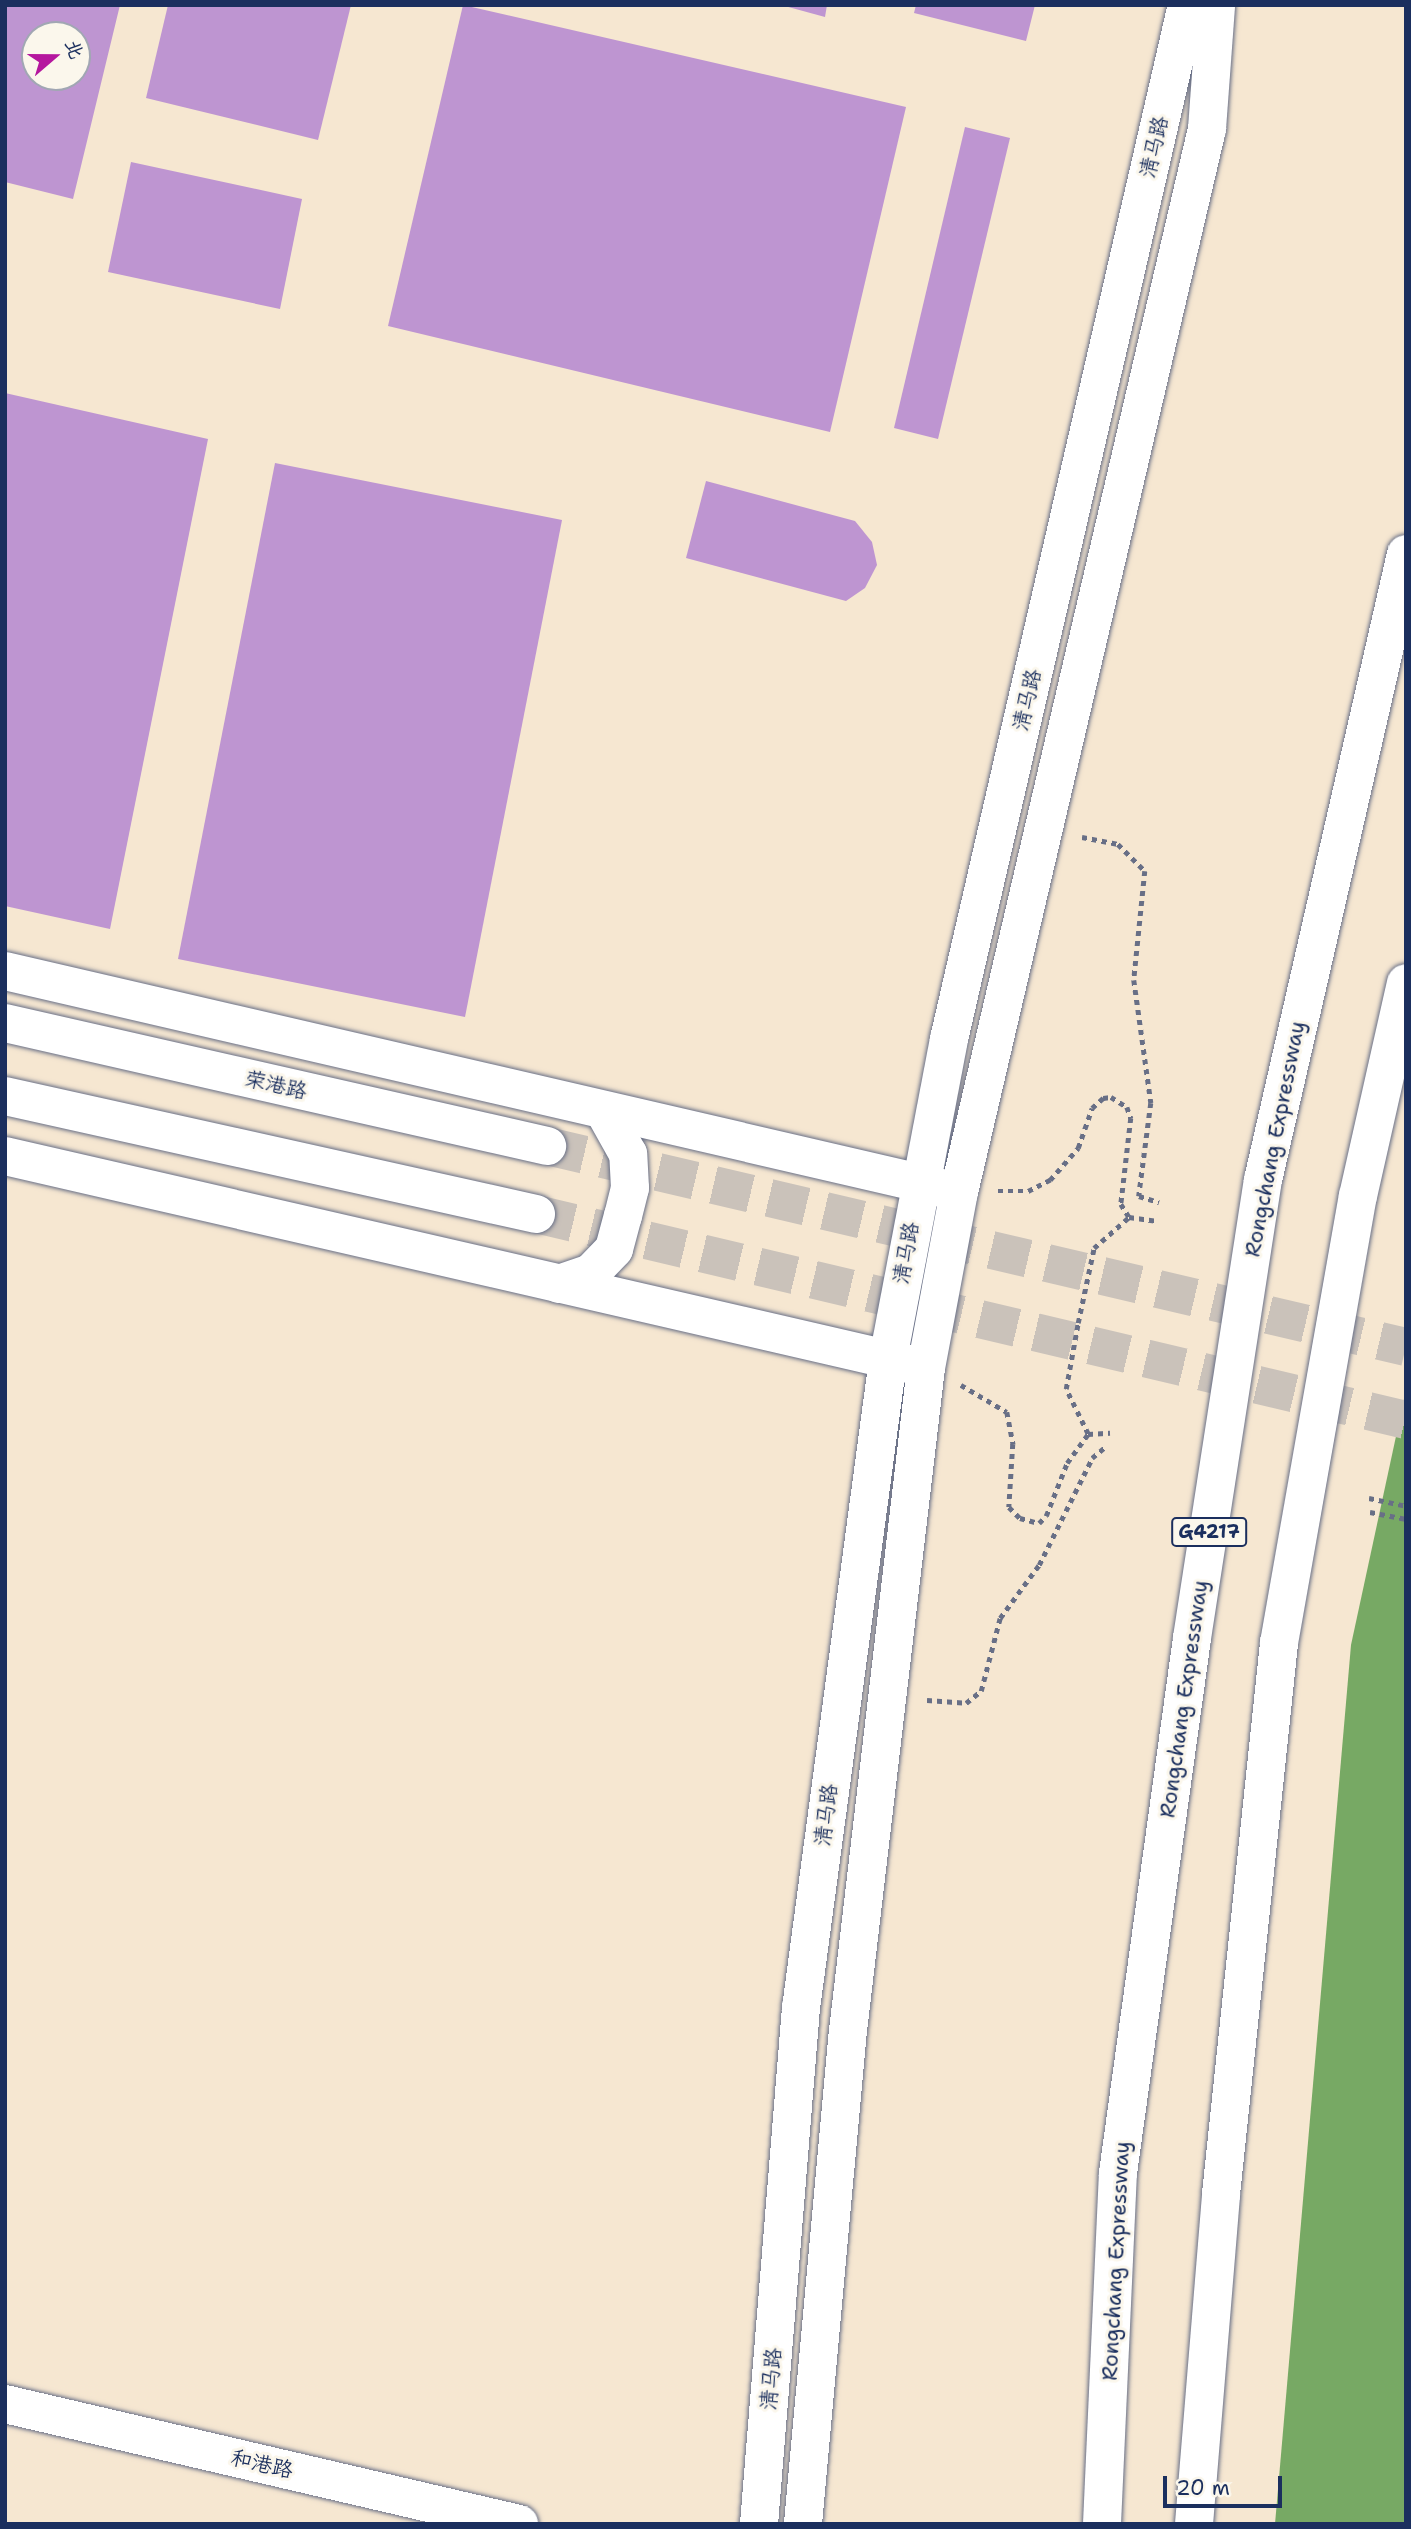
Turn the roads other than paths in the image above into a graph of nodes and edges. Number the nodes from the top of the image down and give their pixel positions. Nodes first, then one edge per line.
1 (1187, 5) edge
2 (1216, 5) edge
3 (1406, 555) edge
4 (5, 971) edge
5 (1406, 983) edge
6 (5, 1023) edge
7 (5, 1096) edge
8 (604, 1111) junction
9 (547, 1146) tunnel mouth
10 (5, 1156) edge
11 (918, 1184) junction
12 (960, 1192) junction
13 (536, 1214) tunnel mouth
14 (559, 1284) junction
15 (888, 1359) junction
16 (926, 1368) junction
17 (5, 2404) edge
18 (519, 2524) edge
19 (759, 2524) edge
20 (803, 2524) edge
21 (1102, 2524) edge
22 (1194, 2524) edge

1 - 11 main road, 清马路
2 - 12 main road, 清马路
3 - 21 main road, Rongchang Expressway / G4217
4 - 8 main road
5 - 22 main road
6 - 9 main road, 荣港路
7 - 13 main road
8 - 11 main road
8 - 14 main road
10 - 14 main road
11 - 12 main road
11 - 15 main road, 清马路
12 - 16 main road, 清马路
14 - 15 main road
15 - 16 main road
15 - 19 main road, 清马路
16 - 20 main road, 清马路
17 - 18 main road, 和港路

